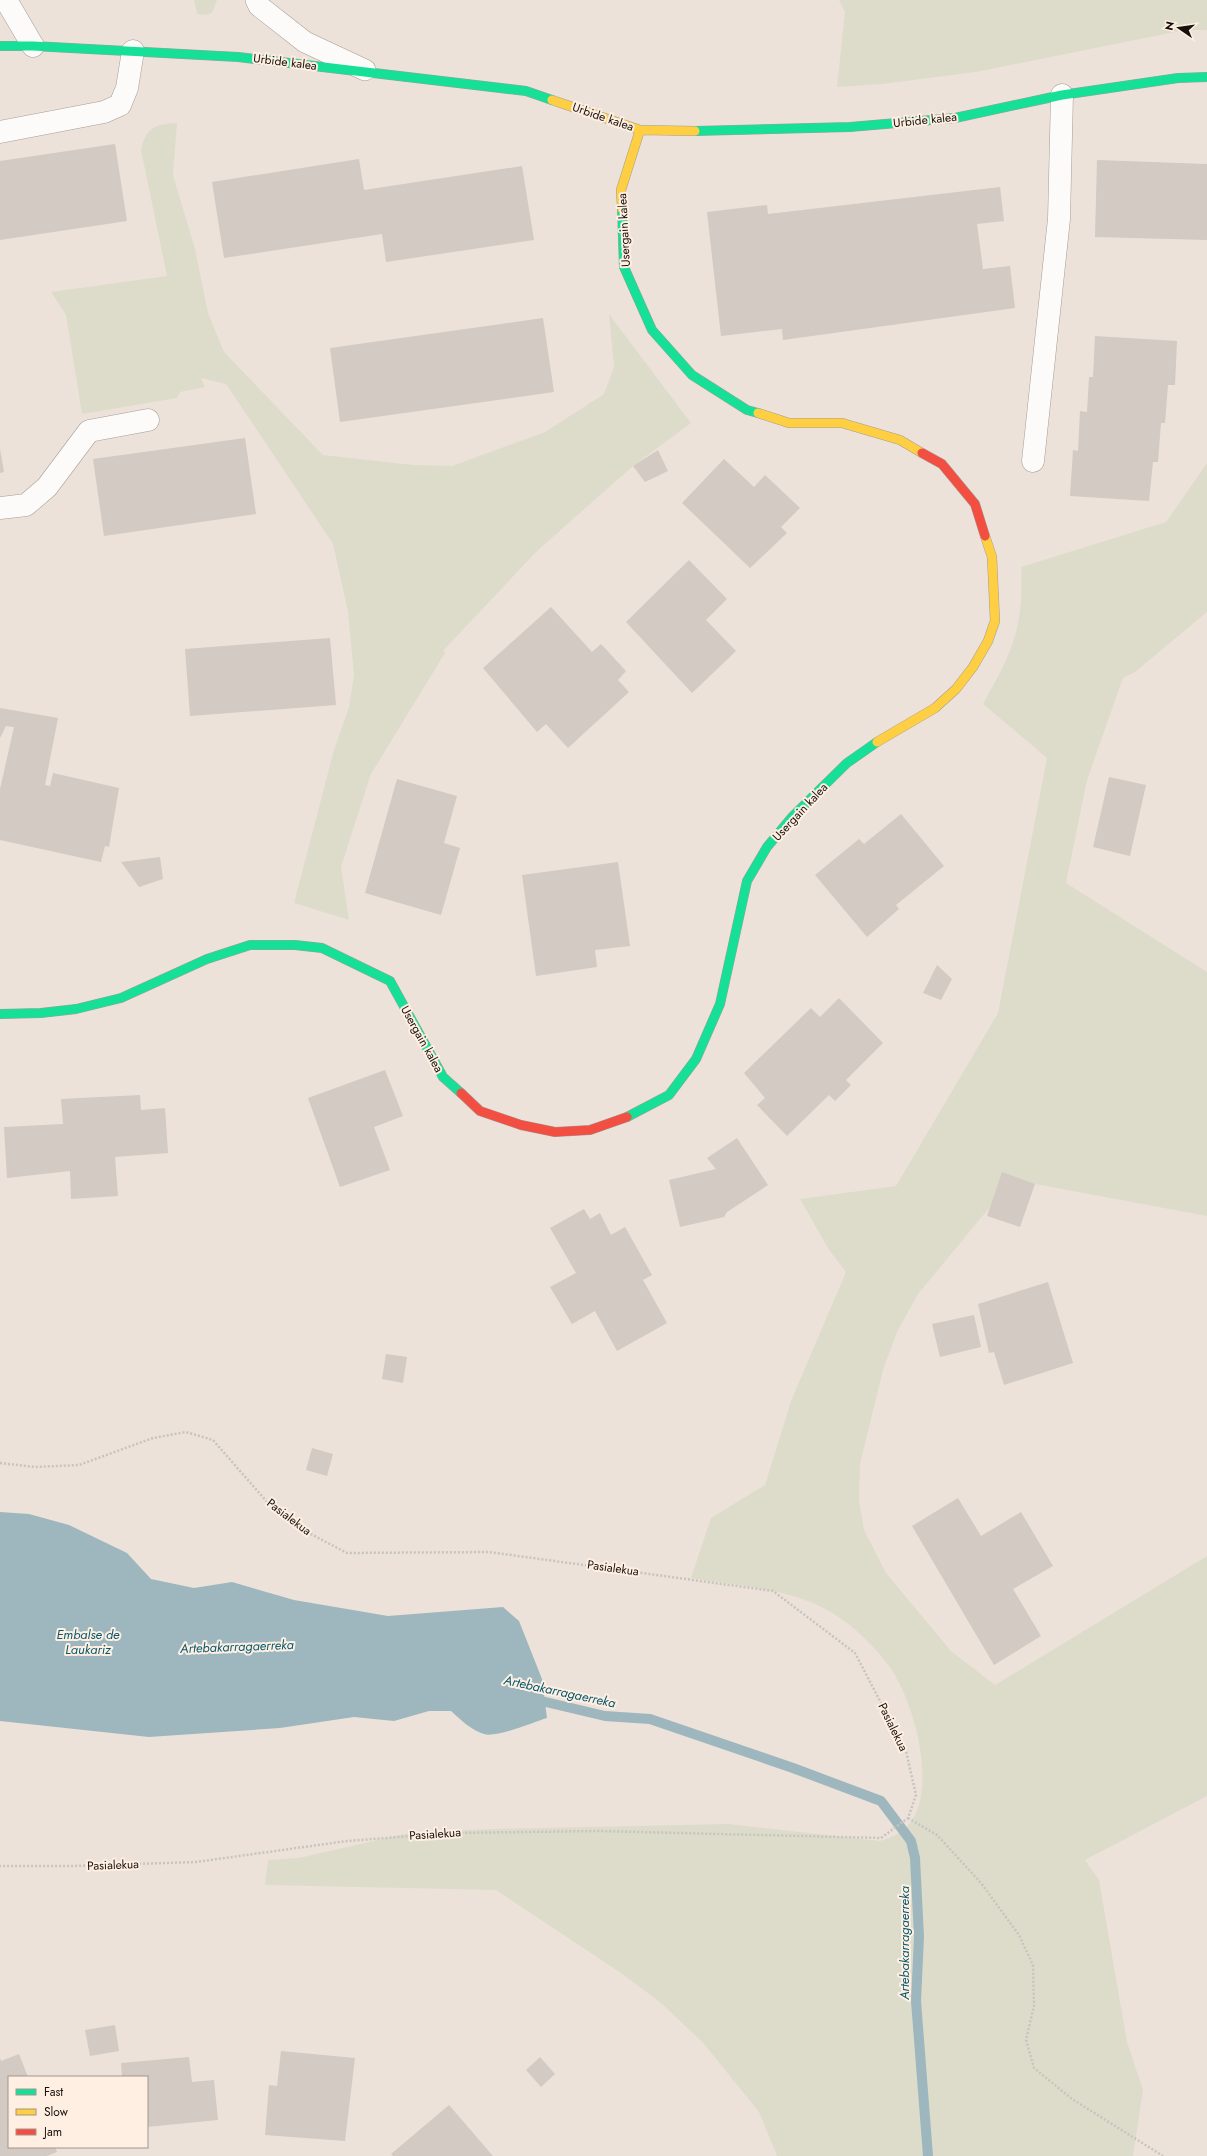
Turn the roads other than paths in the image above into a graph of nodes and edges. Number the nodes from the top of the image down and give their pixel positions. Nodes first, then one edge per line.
1 (6, 0) edge
2 (256, 0) edge
3 (0, 46) edge
4 (33, 46) junction
5 (133, 51) junction
6 (371, 72) junction
7 (1207, 77) edge
8 (1062, 95) junction
9 (640, 130) junction
10 (0, 132) edge
11 (148, 420) dead end
12 (1033, 461) dead end
13 (0, 508) edge
14 (0, 1014) edge

1 - 4 street
2 - 6 lane
3 - 4 street, Urbide kalea
4 - 5 street, Urbide kalea
5 - 6 street, Urbide kalea
5 - 10 street
6 - 9 street, Urbide kalea
7 - 8 street, Urbide kalea
8 - 9 street, Urbide kalea
8 - 12 street
9 - 14 street, Usergain kalea
11 - 13 street

